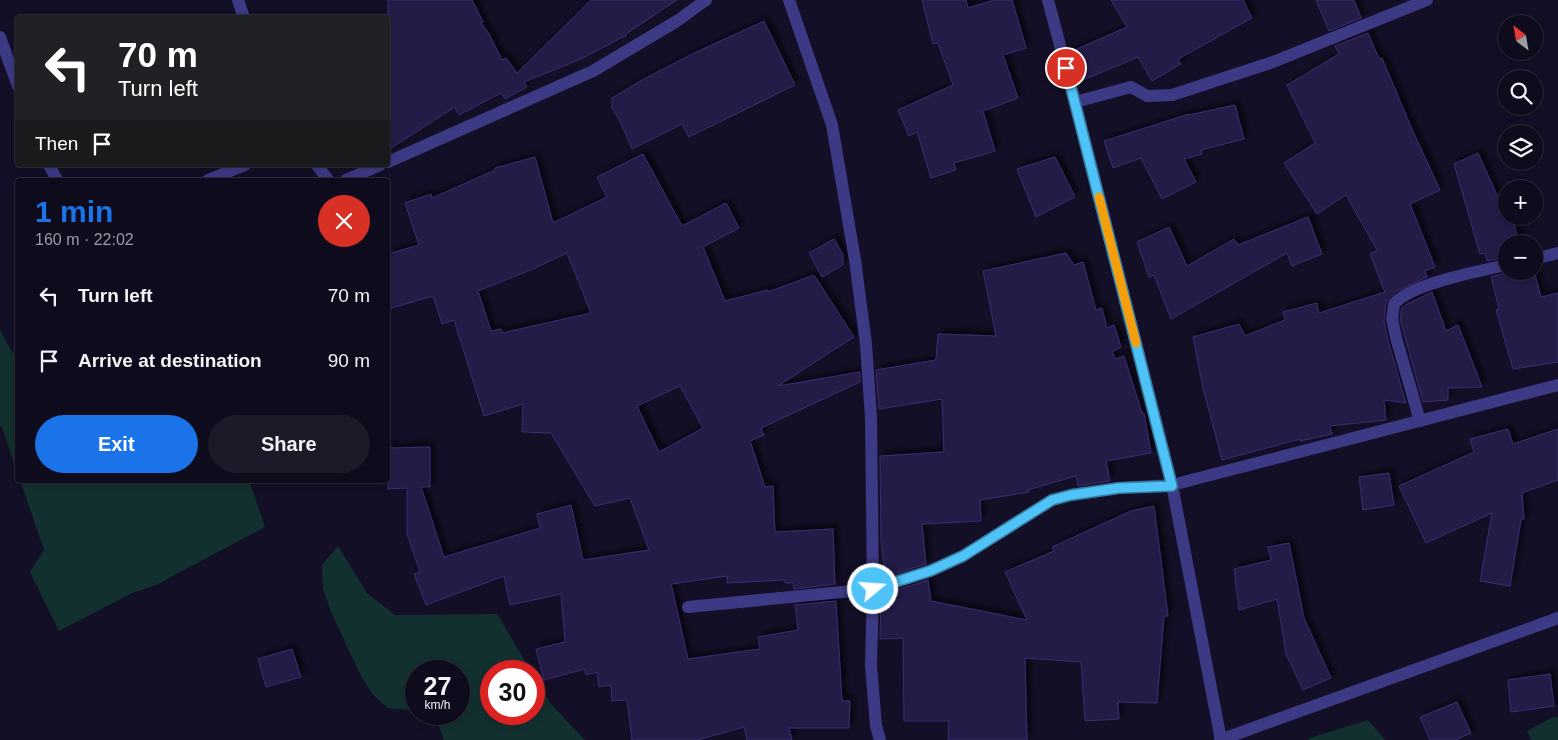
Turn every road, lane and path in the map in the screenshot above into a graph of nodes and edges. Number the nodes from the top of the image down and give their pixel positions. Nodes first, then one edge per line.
1 (238, 0) edge
2 (706, 0) edge
3 (789, 0) edge
4 (1048, 0) edge
5 (1427, 0) edge
6 (243, 15) edge
7 (0, 38) edge
8 (15, 78) edge
9 (1075, 102) junction
10 (390, 161) edge
11 (240, 167) edge
12 (318, 167) edge
13 (375, 167) edge
14 (213, 178) edge
15 (327, 178) edge
16 (351, 178) edge
17 (1558, 253) edge
18 (1543, 257) edge
19 (1498, 267) edge
20 (1558, 384) edge
21 (1420, 421) junction
22 (1172, 486) junction
23 (873, 589) junction
24 (688, 606) dead end
25 (1558, 618) edge
26 (880, 740) edge
27 (1221, 740) edge

1 - 6 street
2 - 10 street
3 - 23 street
4 - 9 street
5 - 9 street
7 - 8 street
9 - 22 street
11 - 14 street
12 - 15 street
13 - 16 street
17 - 18 street
19 - 21 street
20 - 21 street
21 - 22 street
22 - 23 street
22 - 27 street
23 - 24 street
23 - 26 street
25 - 27 street

